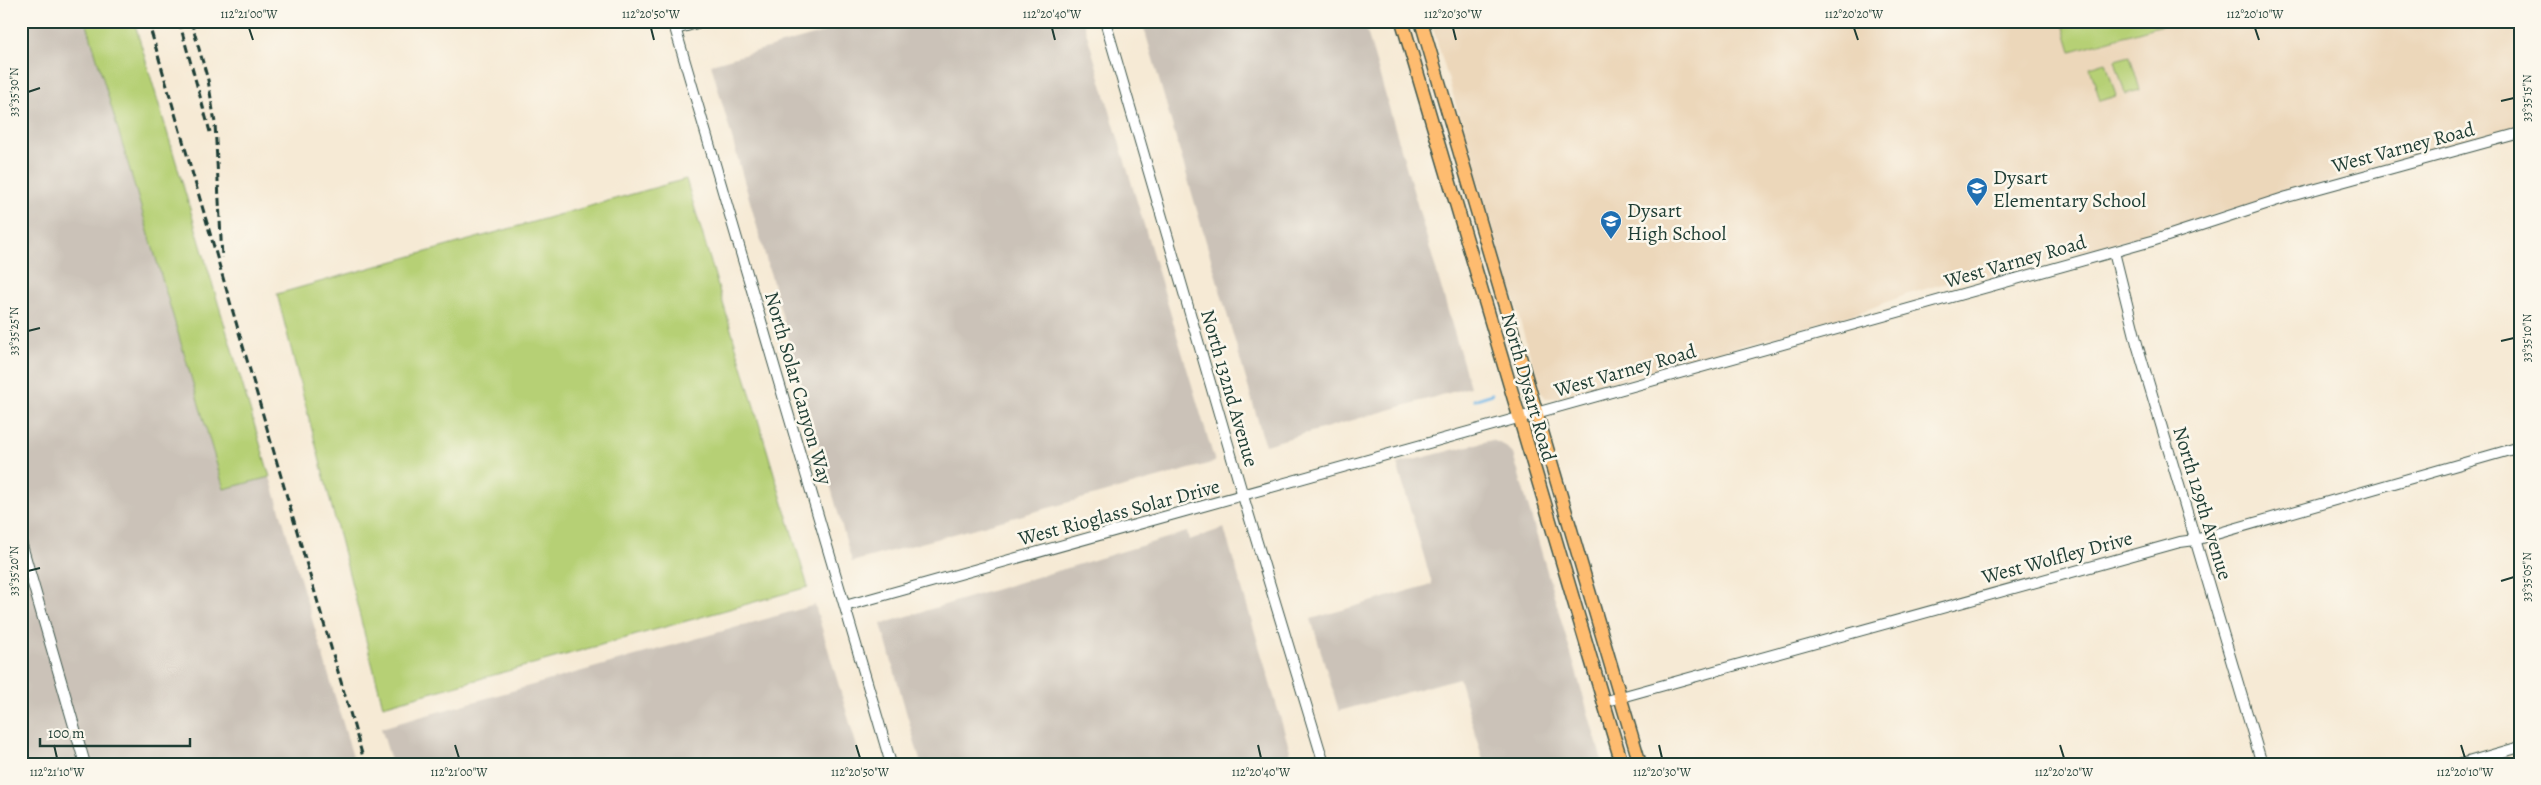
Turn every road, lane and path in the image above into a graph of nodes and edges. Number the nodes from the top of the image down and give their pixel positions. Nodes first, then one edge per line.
1 (704, 21) edge
2 (1105, 21) edge
3 (1402, 21) edge
4 (1422, 21) edge
5 (675, 25) edge
6 (2520, 133) edge
7 (2114, 252) junction
8 (1535, 413) junction
9 (1518, 419) junction
10 (2520, 447) edge
11 (1243, 496) junction
12 (2195, 540) junction
13 (21, 542) edge
14 (844, 606) junction
15 (1620, 696) junction
16 (1603, 702) junction
17 (2520, 748) edge
18 (85, 764) edge
19 (891, 764) edge
20 (1324, 764) edge
21 (1622, 764) edge
22 (1640, 764) edge
23 (2262, 764) edge
24 (2461, 764) edge

1 - 5 street
2 - 11 street, North 132nd Avenue
3 - 9 main road, North Dysart Road
4 - 8 main road, North Dysart Road
5 - 14 street, North Solar Canyon Way
6 - 7 street, West Varney Road
7 - 8 street, West Varney Road
7 - 12 street, North 129th Avenue
8 - 9 street, West Varney Road
8 - 15 main road, North Dysart Road
9 - 11 street, West Rioglass Solar Drive
9 - 16 main road, North Dysart Road
10 - 12 street, West Wolfley Drive
11 - 14 street, West Rioglass Solar Drive
11 - 20 street, North 132nd Avenue
12 - 15 street, West Wolfley Drive
12 - 23 street, North 129th Avenue
13 - 18 street
14 - 19 street, North Solar Canyon Way
15 - 16 street, West Wolfley Drive
15 - 22 main road, North Dysart Road
16 - 21 main road, North Dysart Road
17 - 24 street

